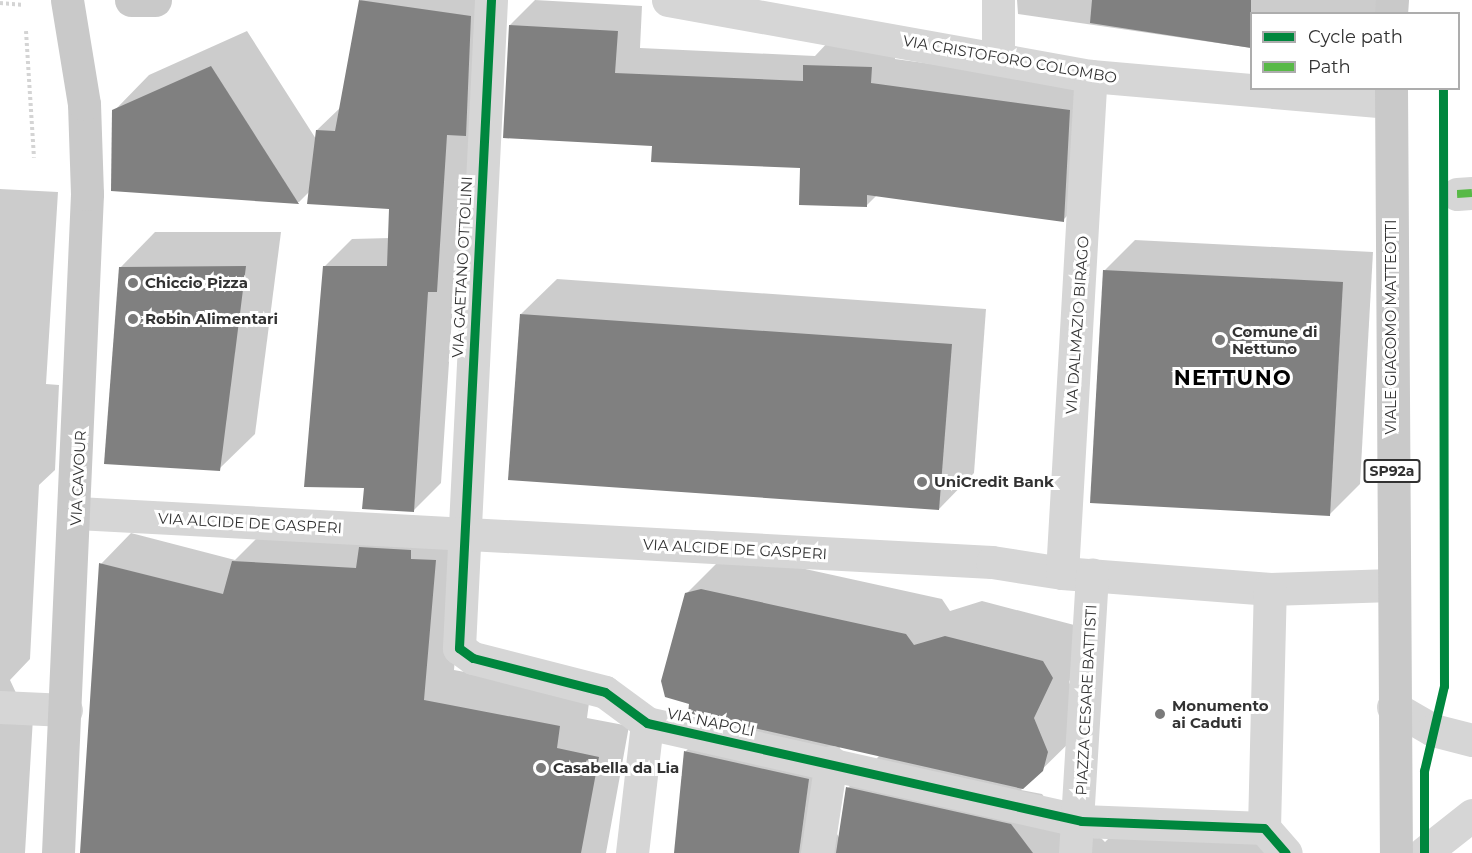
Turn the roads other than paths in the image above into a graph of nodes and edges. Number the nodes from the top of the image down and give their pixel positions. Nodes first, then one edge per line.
1 (67, 0) edge
2 (131, 0) edge
3 (155, 0) edge
4 (491, 0) edge
5 (668, 0) edge
6 (998, 0) edge
7 (998, 56) junction
8 (1091, 76) junction
9 (1250, 86) edge
10 (1312, 90) edge
11 (1391, 95) edge
12 (77, 513) junction
13 (464, 535) junction
14 (1077, 574) junction
15 (1392, 585) junction
16 (1270, 590) junction
17 (0, 707) edge
18 (1393, 707) junction
19 (66, 711) junction
20 (646, 723) junction
21 (1472, 740) edge
22 (831, 762) junction
23 (1472, 815) edge
24 (1081, 821) junction
25 (1264, 828) junction
26 (58, 853) edge
27 (632, 853) edge
28 (817, 853) edge
29 (1075, 853) edge
30 (1286, 853) edge
31 (1396, 853) edge
32 (1424, 853) edge

1 - 12 main road, VIA CAVOUR
2 - 3 main road
4 - 13 street, VIA GAETANO OTTOLINI
5 - 7 street, VIA CRISTOFORO COLOMBO
6 - 7 street
7 - 8 street, VIA CRISTOFORO COLOMBO
8 - 9 street, VIA CRISTOFORO COLOMBO
8 - 14 street, VIA DALMAZIO BIRAGO
10 - 11 street, VIA CRISTOFORO COLOMBO
11 - 15 main road, VIALE GIACOMO MATTEOTTI / SP92a
12 - 13 street, VIA ALCIDE DE GASPERI
12 - 19 main road, VIA CAVOUR
13 - 14 street, VIA ALCIDE DE GASPERI
13 - 20 street, VIA NAPOLI
14 - 16 street, VIA ALCIDE DE GASPERI
14 - 24 street, PIAZZA CESARE BATTISTI
15 - 16 street, VIA ALCIDE DE GASPERI
15 - 18 main road, VIALE GIACOMO MATTEOTTI / SP92a
16 - 25 street
17 - 19 street
18 - 21 street
18 - 31 main road, VIALE GIACOMO MATTEOTTI / SP92a
19 - 26 main road, VIA CAVOUR
20 - 22 street, VIA NAPOLI
20 - 27 street
22 - 24 street, VIA NAPOLI
22 - 28 street
23 - 32 street
24 - 25 street
24 - 29 street, PIAZZA CESARE BATTISTI
25 - 30 street

